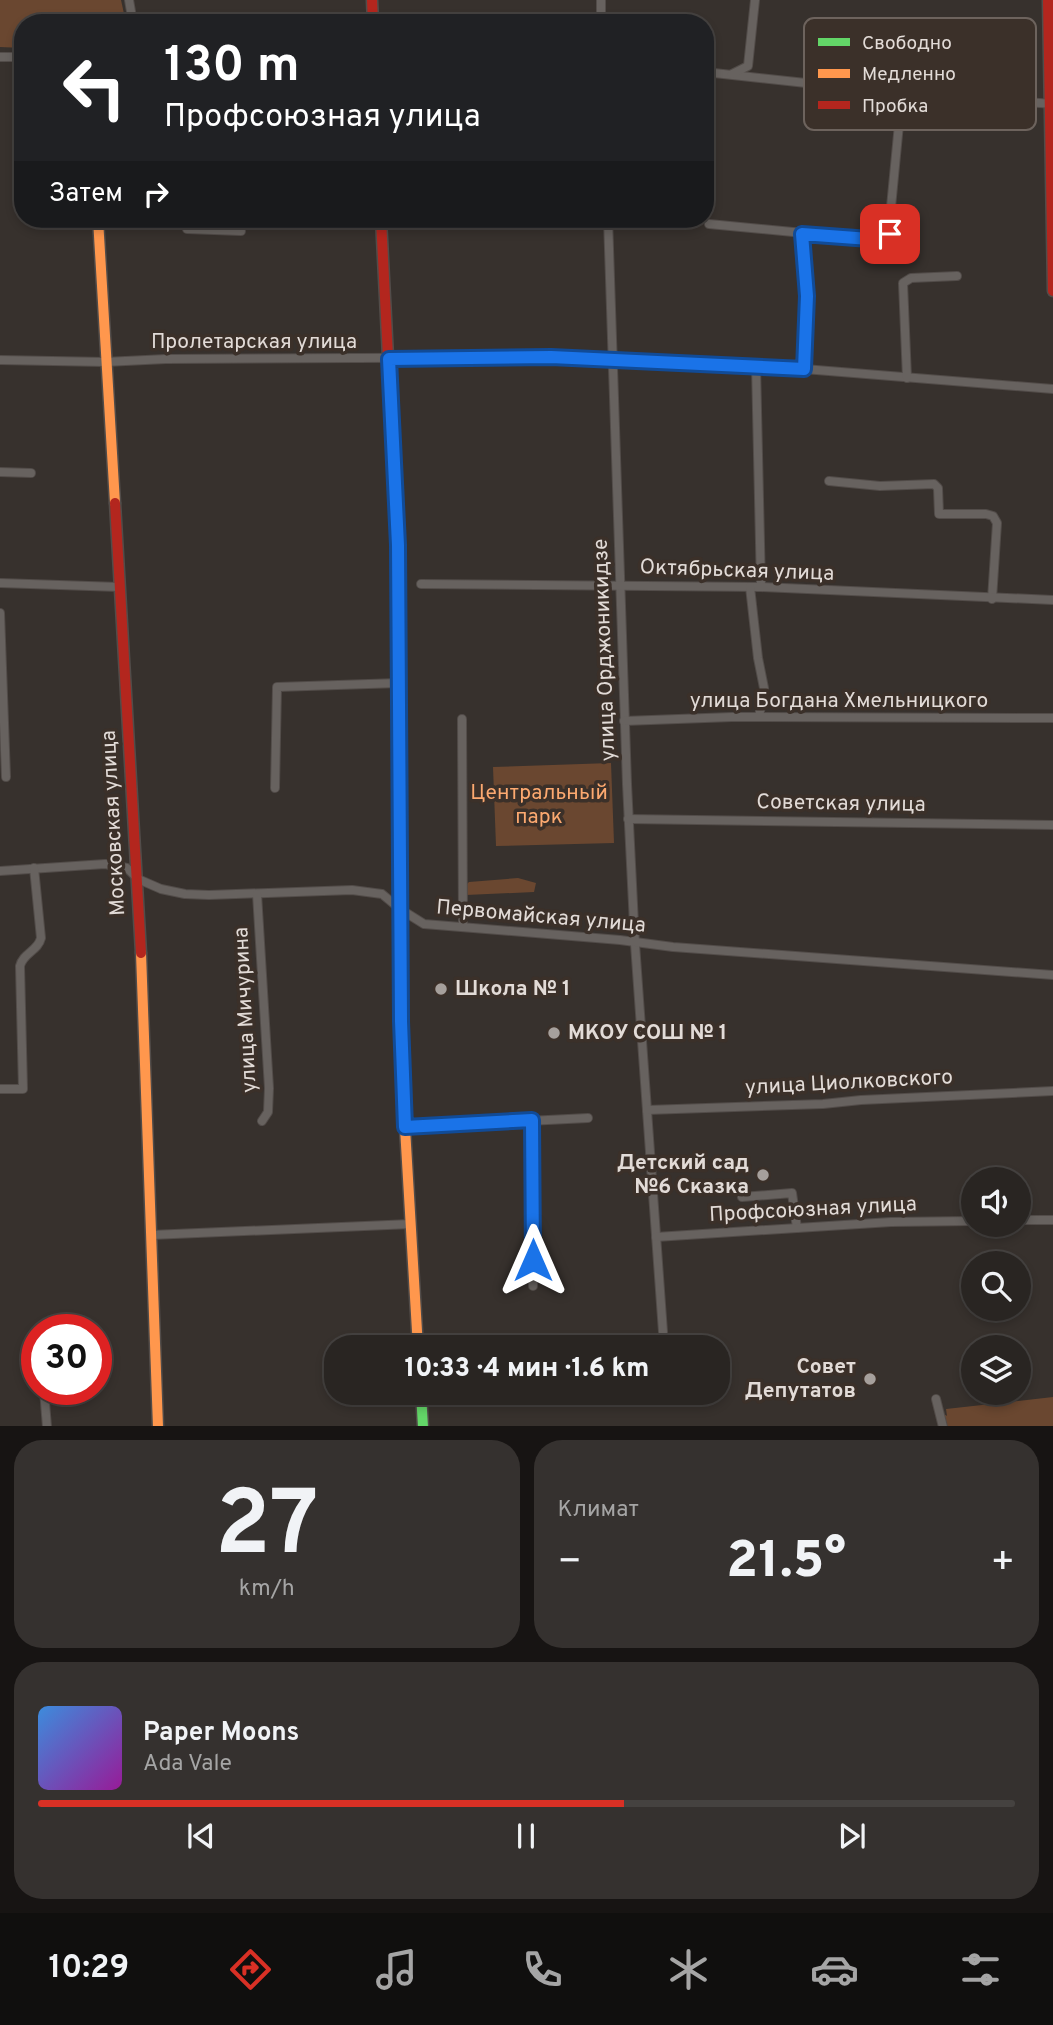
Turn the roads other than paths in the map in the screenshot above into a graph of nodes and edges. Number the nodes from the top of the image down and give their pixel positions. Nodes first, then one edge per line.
1 (755, 0) edge
2 (1048, 0) edge
3 (714, 73) edge
4 (730, 75) junction
5 (804, 83) edge
6 (1051, 104) edge
7 (898, 130) edge
8 (714, 225) edge
9 (98, 228) edge
10 (187, 228) edge
11 (382, 228) edge
12 (608, 228) edge
13 (241, 231) dead end
14 (802, 234) junction
15 (957, 276) dead end
16 (1053, 291) edge
17 (389, 359) junction
18 (0, 360) edge
19 (613, 361) junction
20 (105, 362) junction
21 (756, 366) junction
22 (804, 369) junction
23 (907, 378) junction
24 (1053, 389) edge
25 (0, 472) edge
26 (31, 473) dead end
27 (829, 481) dead end
28 (0, 583) edge
29 (421, 584) dead end
30 (621, 586) junction
31 (119, 587) junction
32 (750, 587) junction
33 (761, 587) junction
34 (992, 599) junction
35 (1053, 600) edge
36 (0, 613) edge
37 (399, 683) junction
38 (759, 717) junction
39 (1053, 718) edge
40 (462, 719) dead end
41 (624, 721) junction
42 (6, 777) dead end
43 (275, 788) dead end
44 (628, 819) junction
45 (1053, 825) edge
46 (34, 868) junction
47 (0, 871) edge
48 (138, 879) junction
49 (257, 894) junction
50 (400, 909) junction
51 (463, 927) junction
52 (635, 944) junction
53 (1053, 975) edge
54 (0, 1089) edge
55 (1053, 1091) edge
56 (647, 1110) junction
57 (588, 1118) dead end
58 (532, 1120) junction
59 (262, 1121) dead end
60 (405, 1127) junction
61 (742, 1197) dead end
62 (1031, 1220) edge
63 (1053, 1220) edge
64 (961, 1221) edge
65 (411, 1224) junction
66 (797, 1228) junction
67 (151, 1235) junction
68 (656, 1237) junction
69 (533, 1286) dead end
70 (663, 1332) dead end
71 (417, 1335) edge
72 (936, 1399) dead end
73 (45, 1405) edge
74 (422, 1405) edge
75 (47, 1426) edge
76 (158, 1426) edge
77 (423, 1426) edge
78 (943, 1426) edge

1 - 4 street
2 - 6 street
3 - 4 street
4 - 5 street
6 - 16 street
7 - 14 street
8 - 14 street
9 - 20 street, Московская улица
10 - 13 street
11 - 17 street
12 - 19 street, улица Орджоникидзе
14 - 22 street
15 - 23 street
17 - 19 street, Пролетарская улица
17 - 20 street, Пролетарская улица
17 - 37 street
18 - 20 street, Пролетарская улица
19 - 21 street, Пролетарская улица
19 - 30 street, улица Орджоникидзе
20 - 31 street, Московская улица
21 - 22 street, Пролетарская улица
21 - 33 street
22 - 23 street, Пролетарская улица
23 - 24 street, Пролетарская улица
25 - 26 street
27 - 34 street
28 - 31 street
29 - 30 street, Октябрьская улица
30 - 32 street, Октябрьская улица
30 - 41 street, улица Орджоникидзе
31 - 48 street, Московская улица
32 - 33 street, Октябрьская улица
32 - 38 street
33 - 34 street, Октябрьская улица
34 - 35 street, Октябрьская улица
36 - 42 street
37 - 43 street
37 - 50 street
38 - 39 street, улица Богдана Хмельницкого
38 - 41 street, улица Богдана Хмельницкого
40 - 51 street
41 - 44 street, улица Орджоникидзе
44 - 45 street, Советская улица
44 - 52 street, улица Орджоникидзе
46 - 47 street, Первомайская улица
46 - 48 street, Первомайская улица
46 - 54 street
48 - 49 street, Первомайская улица
48 - 67 street, Московская улица
49 - 50 street, Первомайская улица
49 - 59 street, улица Мичурина
50 - 51 street, Первомайская улица
50 - 60 street
51 - 52 street, Первомайская улица
52 - 53 street, Первомайская улица
52 - 56 street, улица Орджоникидзе
55 - 56 street, улица Циолковского
56 - 68 street, улица Орджоникидзе
57 - 58 street
58 - 60 street
58 - 69 street
60 - 65 street
61 - 66 street
62 - 63 street
64 - 66 street, Профсоюзная улица
65 - 67 street
65 - 71 street
66 - 68 street, Профсоюзная улица
67 - 76 street, Московская улица
68 - 70 street, улица Орджоникидзе
72 - 78 street
73 - 75 street
74 - 77 street

